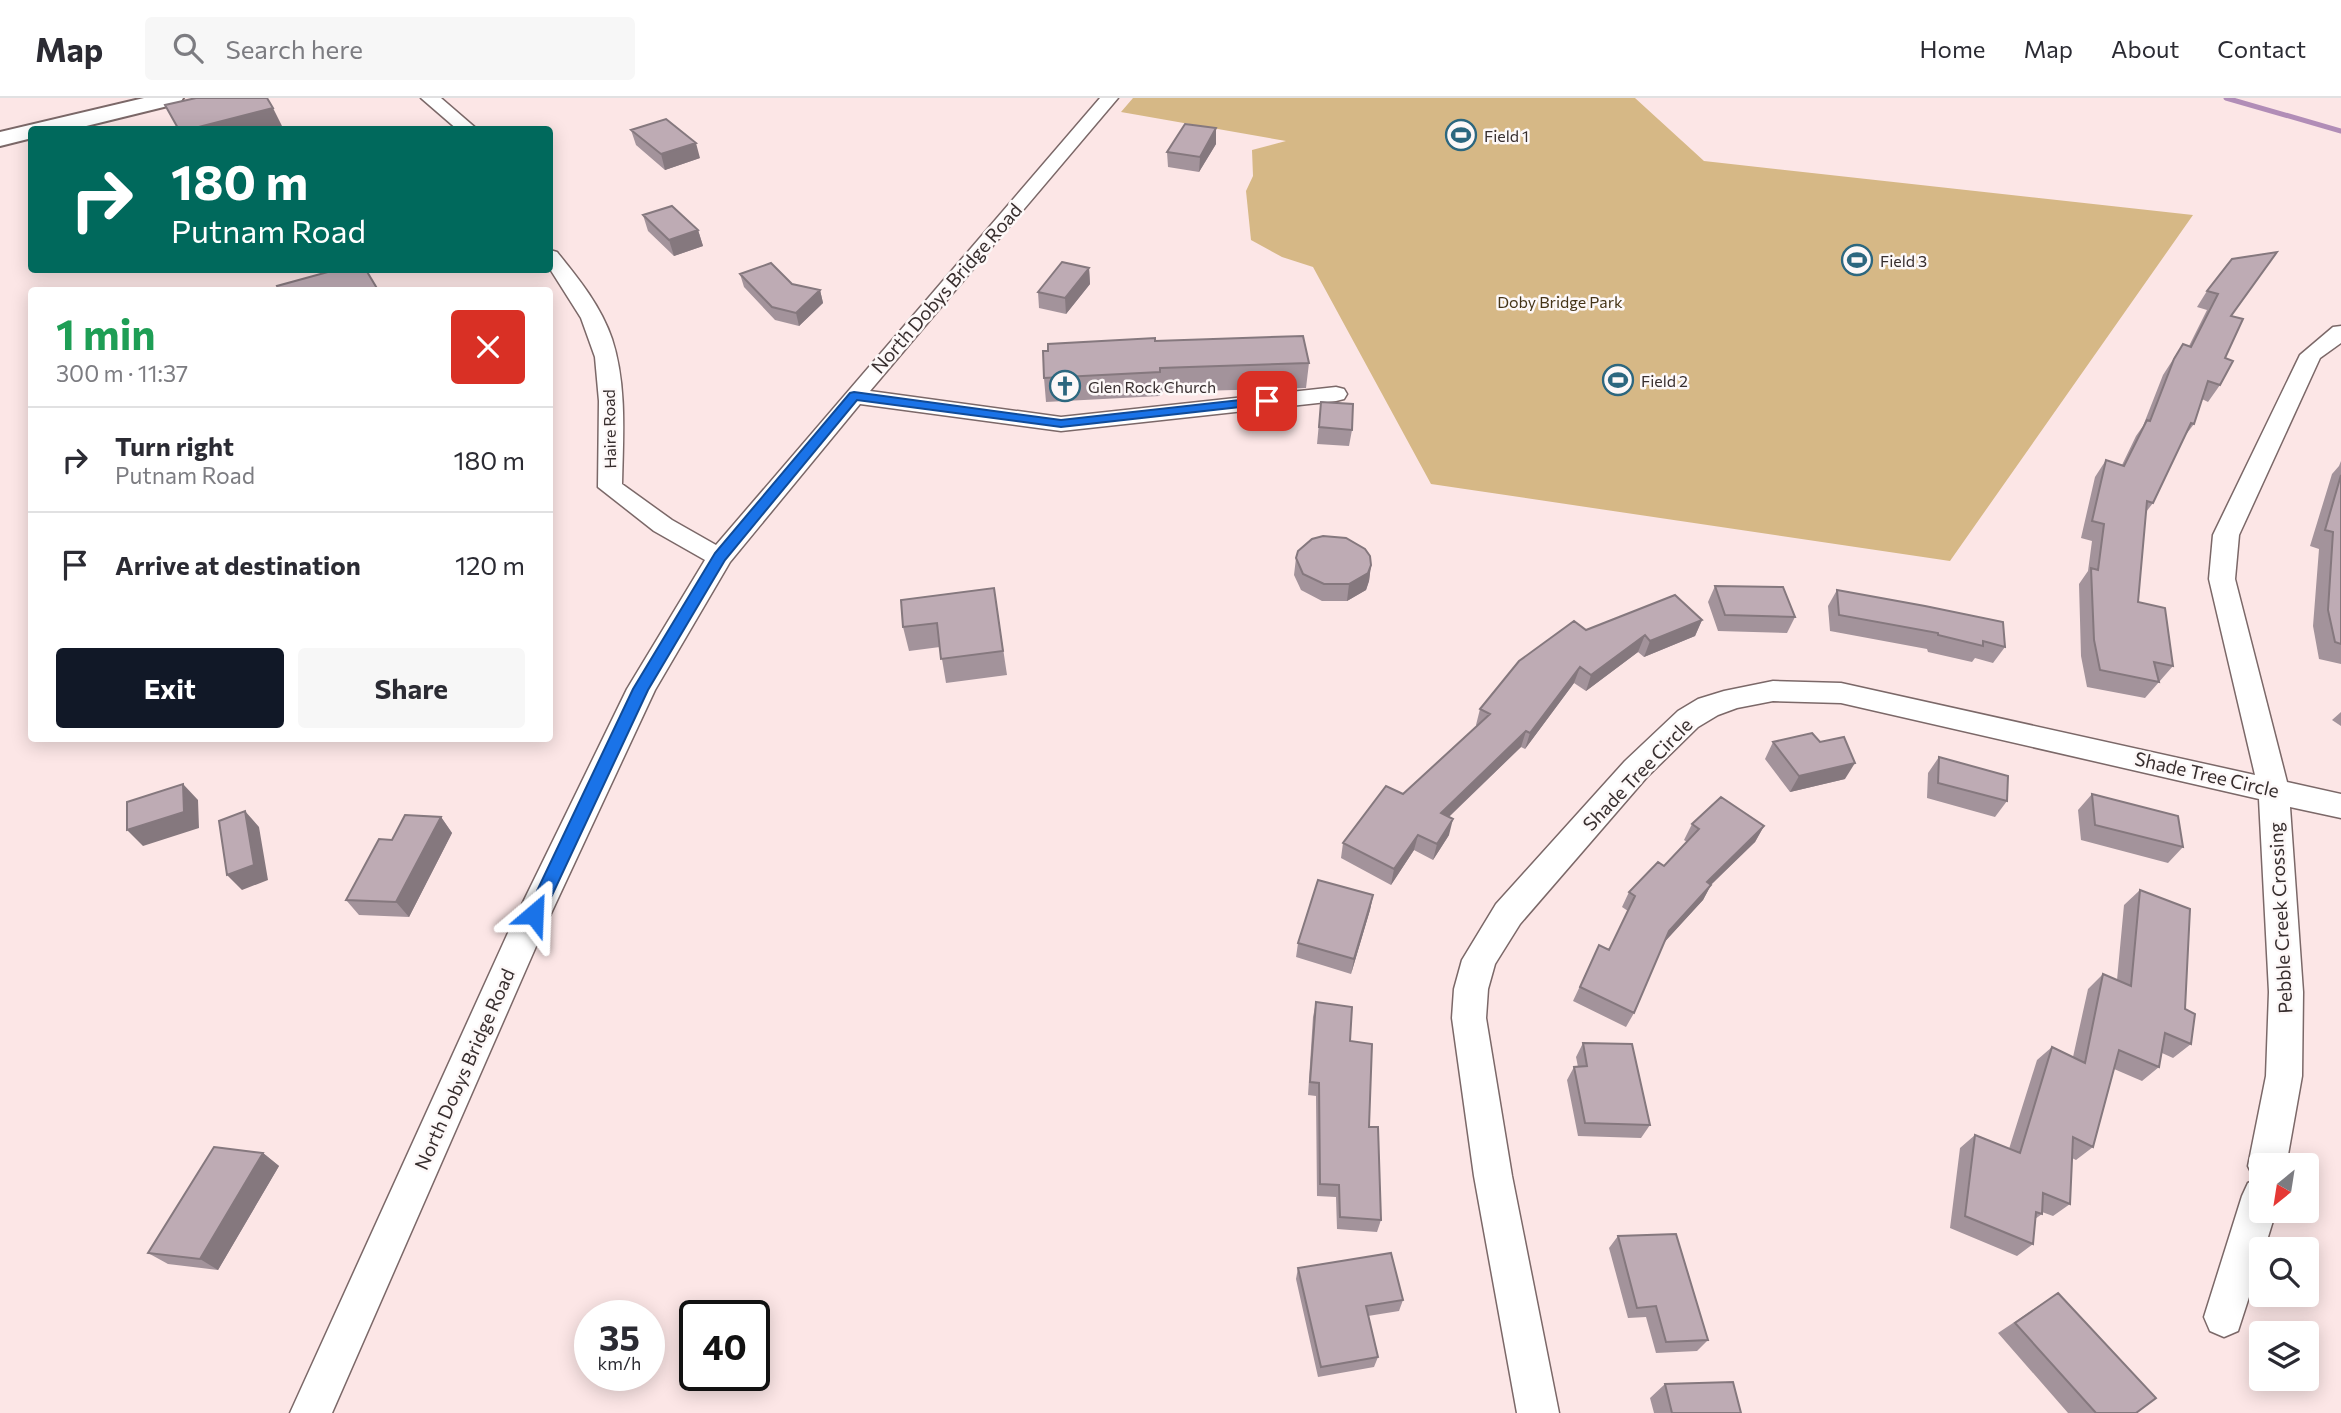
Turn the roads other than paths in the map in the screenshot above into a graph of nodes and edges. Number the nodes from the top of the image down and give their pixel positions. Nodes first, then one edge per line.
1 (172, 98) edge
2 (430, 98) edge
3 (1109, 98) edge
4 (56, 126) edge
5 (464, 126) edge
6 (28, 132) edge
7 (0, 139) edge
8 (553, 260) edge
9 (2341, 332) edge
10 (1336, 394) dead end
11 (854, 396) junction
12 (720, 557) junction
13 (2274, 789) junction
14 (2341, 806) edge
15 (2269, 1153) edge
16 (2253, 1223) edge
17 (2224, 1317) dead end
18 (311, 1413) edge
19 (1538, 1413) edge

1 - 4 main road
2 - 5 street
3 - 11 street, North Dobys Bridge Road
6 - 7 main road
8 - 12 street, Haire Road
9 - 13 street, Pebble Creek Crossing
10 - 11 street
11 - 12 street, North Dobys Bridge Road
12 - 18 street, North Dobys Bridge Road
13 - 14 street, Shade Tree Circle
13 - 15 street, Pebble Creek Crossing
13 - 19 street, Shade Tree Circle
16 - 17 street

